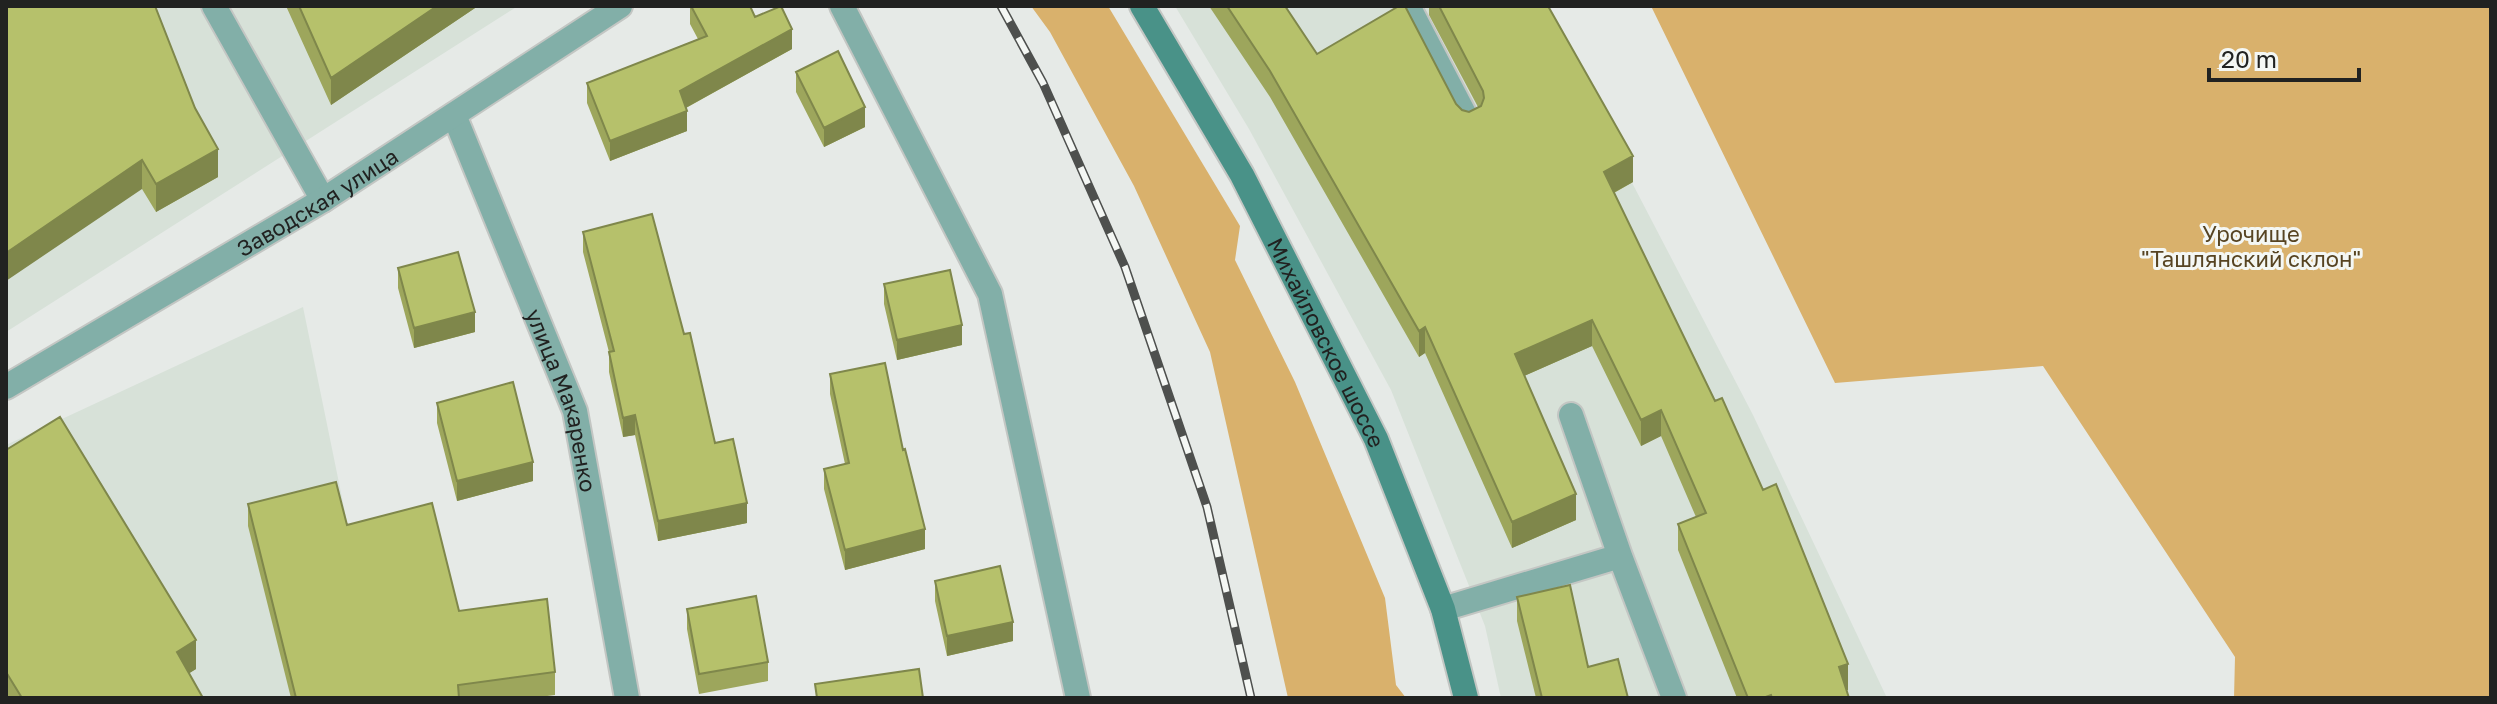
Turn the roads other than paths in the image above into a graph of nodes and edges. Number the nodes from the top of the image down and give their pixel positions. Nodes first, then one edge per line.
1 (214, 6) edge
2 (620, 6) edge
3 (842, 6) edge
4 (1142, 6) edge
5 (1408, 6) edge
6 (454, 115) junction
7 (1469, 123) edge
8 (323, 200) junction
9 (6, 387) edge
10 (1571, 415) dead end
11 (1620, 556) junction
12 (1443, 609) junction
13 (627, 698) edge
14 (1078, 698) edge
15 (1466, 698) edge
16 (1674, 698) edge

1 - 8 street
2 - 6 street, Заводская улица
3 - 14 street
4 - 12 main road, Михайловское шоссе
5 - 7 street
6 - 8 street, Заводская улица
6 - 13 street, улица Макаренко
8 - 9 street, Заводская улица
10 - 11 street
11 - 12 street
11 - 16 street
12 - 15 main road, Михайловское шоссе

